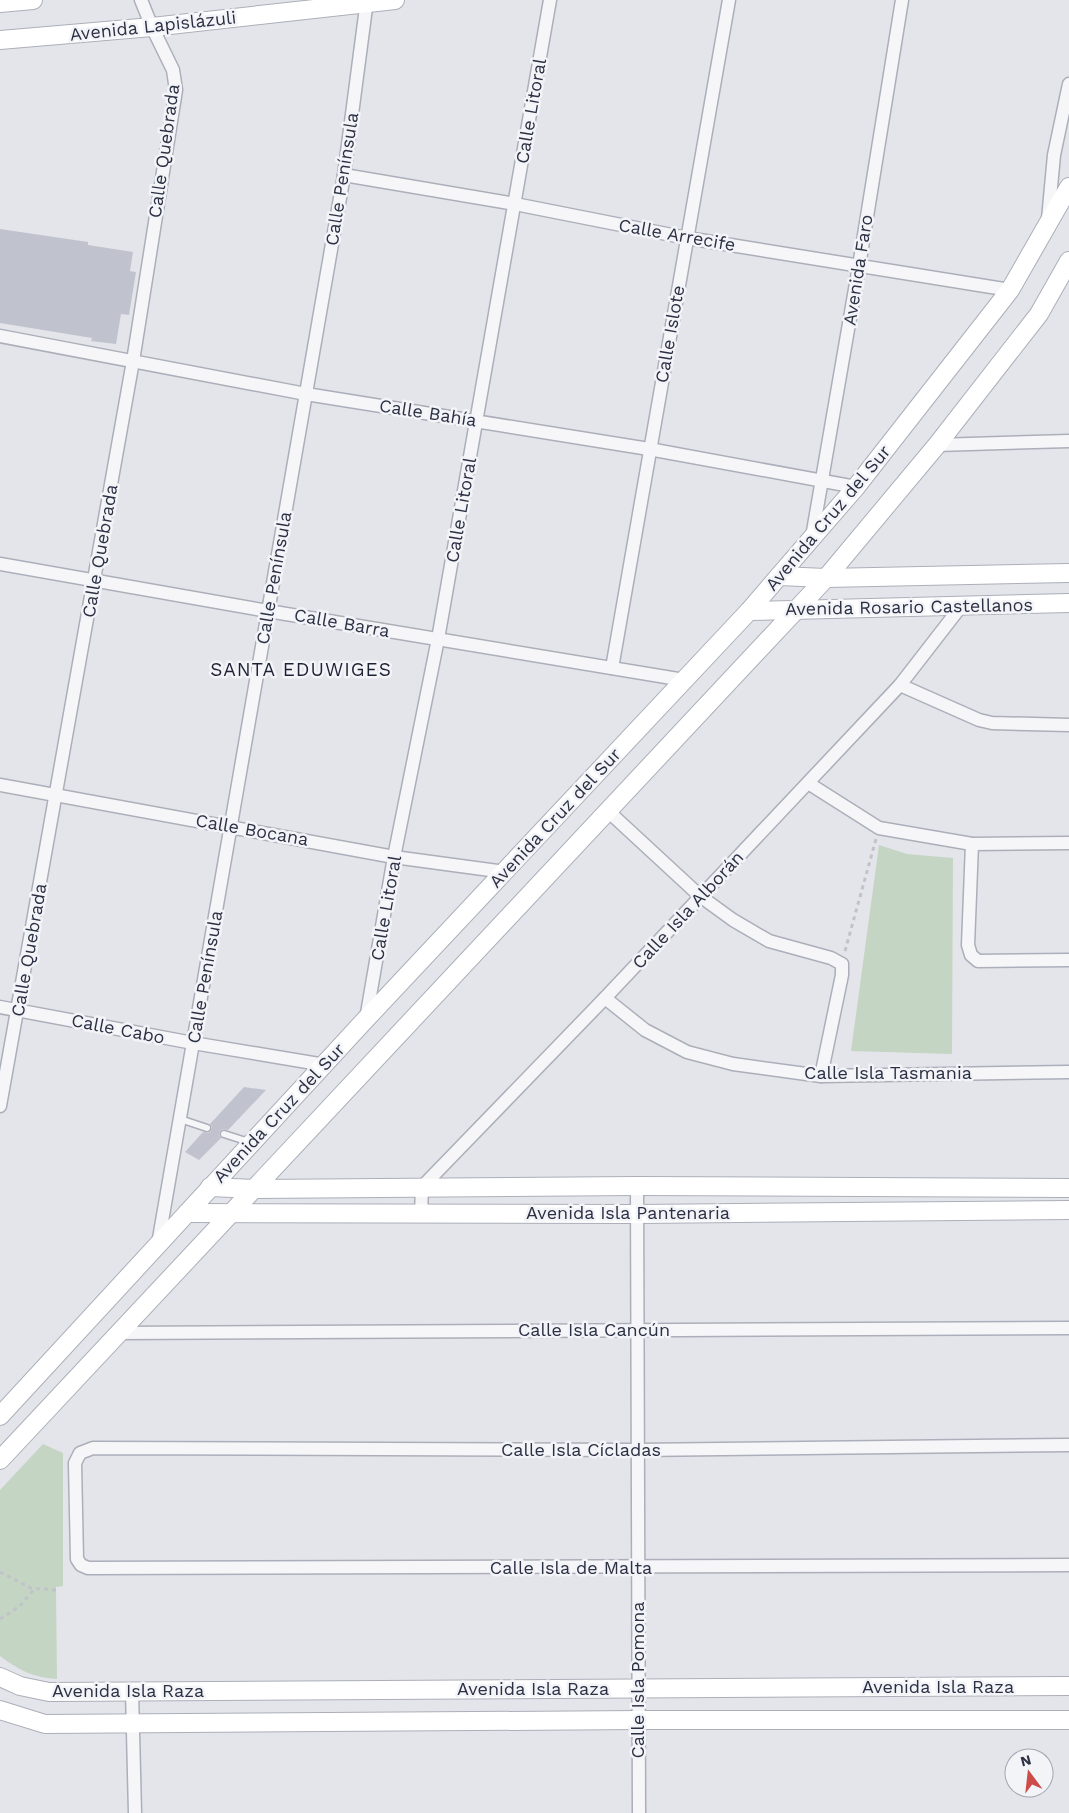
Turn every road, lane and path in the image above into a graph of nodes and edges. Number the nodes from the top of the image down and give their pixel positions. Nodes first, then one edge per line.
1 (33, 0) edge
2 (141, 0) edge
3 (395, 0) edge
4 (550, 0) edge
5 (730, 0) edge
6 (902, 0) edge
7 (367, 1) edge
8 (0, 3) edge
9 (152, 27) junction
10 (0, 40) edge
11 (1069, 84) edge
12 (344, 175) junction
13 (1069, 187) edge
14 (515, 204) junction
15 (1047, 226) junction
16 (687, 238) junction
17 (1069, 261) edge
18 (859, 266) junction
19 (1010, 290) junction
20 (0, 336) edge
21 (133, 361) junction
22 (306, 394) junction
23 (477, 420) junction
24 (1069, 441) edge
25 (937, 445) junction
26 (649, 449) junction
27 (822, 481) junction
28 (856, 487) junction
29 (811, 539) junction
30 (0, 564) edge
31 (1069, 573) edge
32 (779, 576) junction
33 (826, 578) junction
34 (95, 580) junction
35 (1069, 603) edge
36 (962, 605) junction
37 (797, 609) junction
38 (268, 611) junction
39 (749, 611) junction
40 (438, 639) junction
41 (612, 668) junction
42 (684, 680) junction
43 (900, 684) junction
44 (1069, 725) edge
45 (808, 783) junction
46 (0, 785) edge
47 (56, 795) junction
48 (608, 811) junction
49 (231, 826) junction
50 (879, 828) junction
51 (1069, 843) edge
52 (972, 844) junction
53 (394, 857) junction
54 (505, 872) junction
55 (700, 896) junction
56 (1069, 960) edge
57 (842, 964) junction
58 (605, 998) junction
59 (0, 1007) edge
60 (18, 1010) junction
61 (366, 1019) junction
62 (193, 1043) junction
63 (325, 1065) junction
64 (1069, 1072) edge
65 (821, 1076) junction
66 (0, 1106) edge
67 (180, 1119) junction
68 (207, 1128) dead end
69 (224, 1134) dead end
70 (251, 1143) junction
71 (637, 1186) junction
72 (210, 1188) junction
73 (422, 1188) junction
74 (1069, 1188) edge
75 (255, 1189) junction
76 (1069, 1210) edge
77 (187, 1213) junction
78 (232, 1213) junction
79 (421, 1214) junction
80 (638, 1214) junction
81 (158, 1244) junction
82 (1069, 1328) edge
83 (638, 1329) junction
84 (120, 1332) junction
85 (0, 1416) edge
86 (1069, 1445) edge
87 (637, 1450) junction
88 (0, 1460) edge
89 (78, 1559) joint
90 (1069, 1565) edge
91 (638, 1568) junction
92 (0, 1572) edge
93 (35, 1588) junction
94 (56, 1590) dead end
95 (0, 1619) edge
96 (0, 1677) edge
97 (1069, 1686) edge
98 (639, 1688) junction
99 (132, 1691) junction
100 (0, 1710) edge
101 (639, 1720) junction
102 (1069, 1720) edge
103 (134, 1723) junction
104 (135, 1813) edge
105 (639, 1813) edge

1 - 8 street
2 - 9 street, Calle Quebrada
3 - 7 street, Avenida Lapislázuli
4 - 14 street, Calle Litoral
5 - 16 street, Calle Islote
6 - 18 street, Avenida Faro
7 - 9 street, Avenida Lapislázuli
7 - 12 street, Calle Península
9 - 10 street, Avenida Lapislázuli
9 - 21 street, Calle Quebrada
11 - 15 street
12 - 14 street, Calle Arrecife
12 - 22 street, Calle Península
13 - 15 street, Avenida Cruz del Sur
14 - 16 street, Calle Arrecife
14 - 23 street, Calle Litoral
15 - 19 street, Avenida Cruz del Sur
16 - 18 street, Calle Arrecife
16 - 26 street, Calle Islote
17 - 25 street, Avenida Cruz del Sur
18 - 19 street, Calle Arrecife
18 - 27 street, Avenida Faro
19 - 28 street, Avenida Cruz del Sur
20 - 21 street, Calle Bahía
21 - 22 street, Calle Bahía
21 - 34 street, Calle Quebrada
22 - 23 street, Calle Bahía
22 - 38 street, Calle Península
23 - 26 street, Calle Bahía
23 - 40 street, Calle Litoral
24 - 25 street
25 - 33 street, Avenida Cruz del Sur
26 - 27 street, Calle Bahía
26 - 41 street, Calle Islote
27 - 28 street, Calle Bahía
27 - 29 street, Avenida Faro
28 - 29 street, Avenida Cruz del Sur
29 - 32 street, Avenida Cruz del Sur
30 - 34 street, Calle Barra
31 - 33 street, Avenida Rosario Castellanos
32 - 33 street, Avenida Rosario Castellanos
32 - 39 street, Avenida Cruz del Sur
33 - 37 street, Avenida Cruz del Sur
34 - 38 street, Calle Barra
34 - 47 street, Calle Quebrada
35 - 36 street, Avenida Rosario Castellanos
36 - 37 street, Avenida Rosario Castellanos
36 - 43 street, Calle Isla Alborán
37 - 39 street, Avenida Rosario Castellanos
37 - 48 street, Avenida Cruz del Sur
38 - 40 street, Calle Barra
38 - 49 street, Calle Península
39 - 42 street, Avenida Cruz del Sur
40 - 41 street, Calle Barra
40 - 53 street, Calle Litoral
41 - 42 street, Calle Barra
42 - 54 street, Avenida Cruz del Sur
43 - 44 street
43 - 45 street, Calle Isla Alborán
45 - 50 street
45 - 55 street, Calle Isla Alborán
46 - 47 street, Calle Bocana
47 - 49 street, Calle Bocana
47 - 60 street, Calle Quebrada
48 - 55 street
48 - 75 street, Avenida Cruz del Sur
49 - 53 street, Calle Bocana
49 - 62 street, Calle Península
50 - 52 street
50 - 57 path
51 - 52 street
52 - 56 street
53 - 54 street, Calle Bocana
53 - 61 street, Calle Litoral
54 - 61 street, Avenida Cruz del Sur
55 - 57 street
55 - 58 street, Calle Isla Alborán
57 - 65 street
58 - 65 street, Calle Isla Tasmania
58 - 73 street, Calle Isla Alborán
59 - 60 street, Calle Cabo
60 - 62 street, Calle Cabo
60 - 66 street, Calle Quebrada
61 - 63 street, Avenida Cruz del Sur
62 - 63 street, Calle Cabo
62 - 67 street, Calle Península
63 - 70 street, Avenida Cruz del Sur
64 - 65 street, Calle Isla Tasmania
67 - 68 lane
67 - 81 street, Calle Península
69 - 70 lane
70 - 72 street, Avenida Cruz del Sur
71 - 73 street, Avenida Isla Pantenaria
71 - 74 street, Avenida Isla Pantenaria
71 - 80 street, Calle Isla Pomona
72 - 75 street, Avenida Isla Pantenaria
72 - 77 street, Avenida Cruz del Sur
73 - 75 street, Avenida Isla Pantenaria
73 - 79 street
75 - 78 street, Avenida Cruz del Sur
76 - 80 street, Avenida Isla Pantenaria
77 - 78 street, Avenida Isla Pantenaria
77 - 81 street, Avenida Cruz del Sur
78 - 79 street, Avenida Isla Pantenaria
78 - 84 street, Avenida Cruz del Sur
79 - 80 street, Avenida Isla Pantenaria
80 - 83 street, Calle Isla Pomona
81 - 85 street, Avenida Cruz del Sur
82 - 83 street, Calle Isla Cancún
83 - 84 street, Calle Isla Cancún
83 - 87 street, Calle Isla Pomona
84 - 88 street, Avenida Cruz del Sur
86 - 87 street, Calle Isla Cícladas
87 - 89 street, Calle Isla Cícladas
87 - 91 street, Calle Isla Pomona
89 - 91 street, Calle Isla de Malta
90 - 91 street, Calle Isla de Malta
91 - 98 street, Calle Isla Pomona
92 - 93 path
93 - 94 path
93 - 95 path
96 - 99 street, Avenida Isla Raza
97 - 98 street, Avenida Isla Raza
98 - 99 street, Avenida Isla Raza
98 - 101 street, Calle Isla Pomona
99 - 103 street
100 - 103 street, Avenida Isla Raza
101 - 102 street, Avenida Isla Raza
101 - 103 street, Avenida Isla Raza
101 - 105 street, Calle Isla Pomona
103 - 104 street

